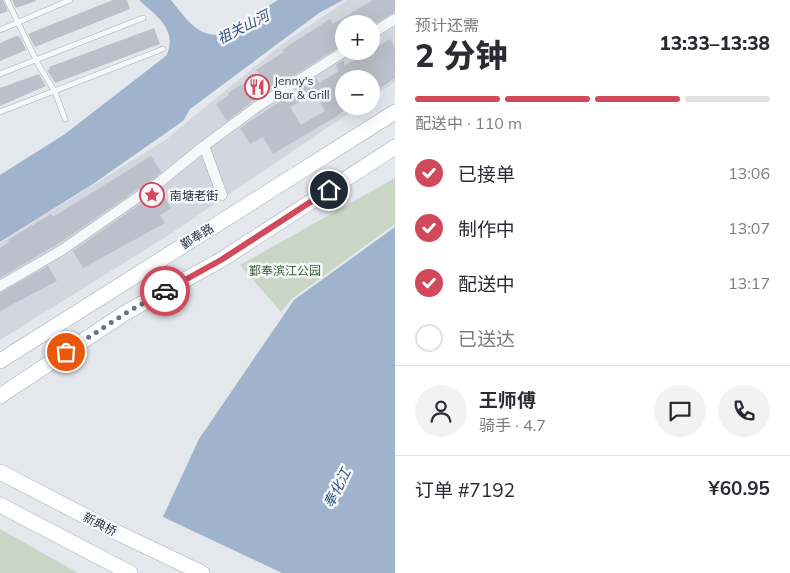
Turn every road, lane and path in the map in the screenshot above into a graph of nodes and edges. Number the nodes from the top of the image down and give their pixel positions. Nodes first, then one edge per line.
1 (7, 0) edge
2 (70, 0) edge
3 (143, 18) dead end
4 (395, 19) edge
5 (18, 22) junction
6 (380, 28) edge
7 (0, 30) edge
8 (164, 49) dead end
9 (335, 57) edge
10 (36, 60) junction
11 (0, 74) edge
12 (55, 92) junction
13 (0, 112) edge
14 (395, 112) edge
15 (65, 119) dead end
16 (204, 146) junction
17 (395, 147) edge
18 (222, 195) dead end
19 (0, 286) edge
20 (0, 361) edge
21 (0, 396) edge
22 (0, 472) edge
23 (0, 505) edge
24 (130, 573) edge
25 (202, 573) edge

1 - 5 lane
2 - 5 lane
3 - 10 lane
4 - 6 street
5 - 7 lane
5 - 10 lane
8 - 12 lane
9 - 16 street
10 - 11 lane
10 - 12 lane
12 - 13 lane
12 - 15 lane
14 - 20 main road, 鄞奉路
16 - 18 street
16 - 19 street
17 - 21 main road
22 - 25 main road, 新典桥
23 - 24 main road

